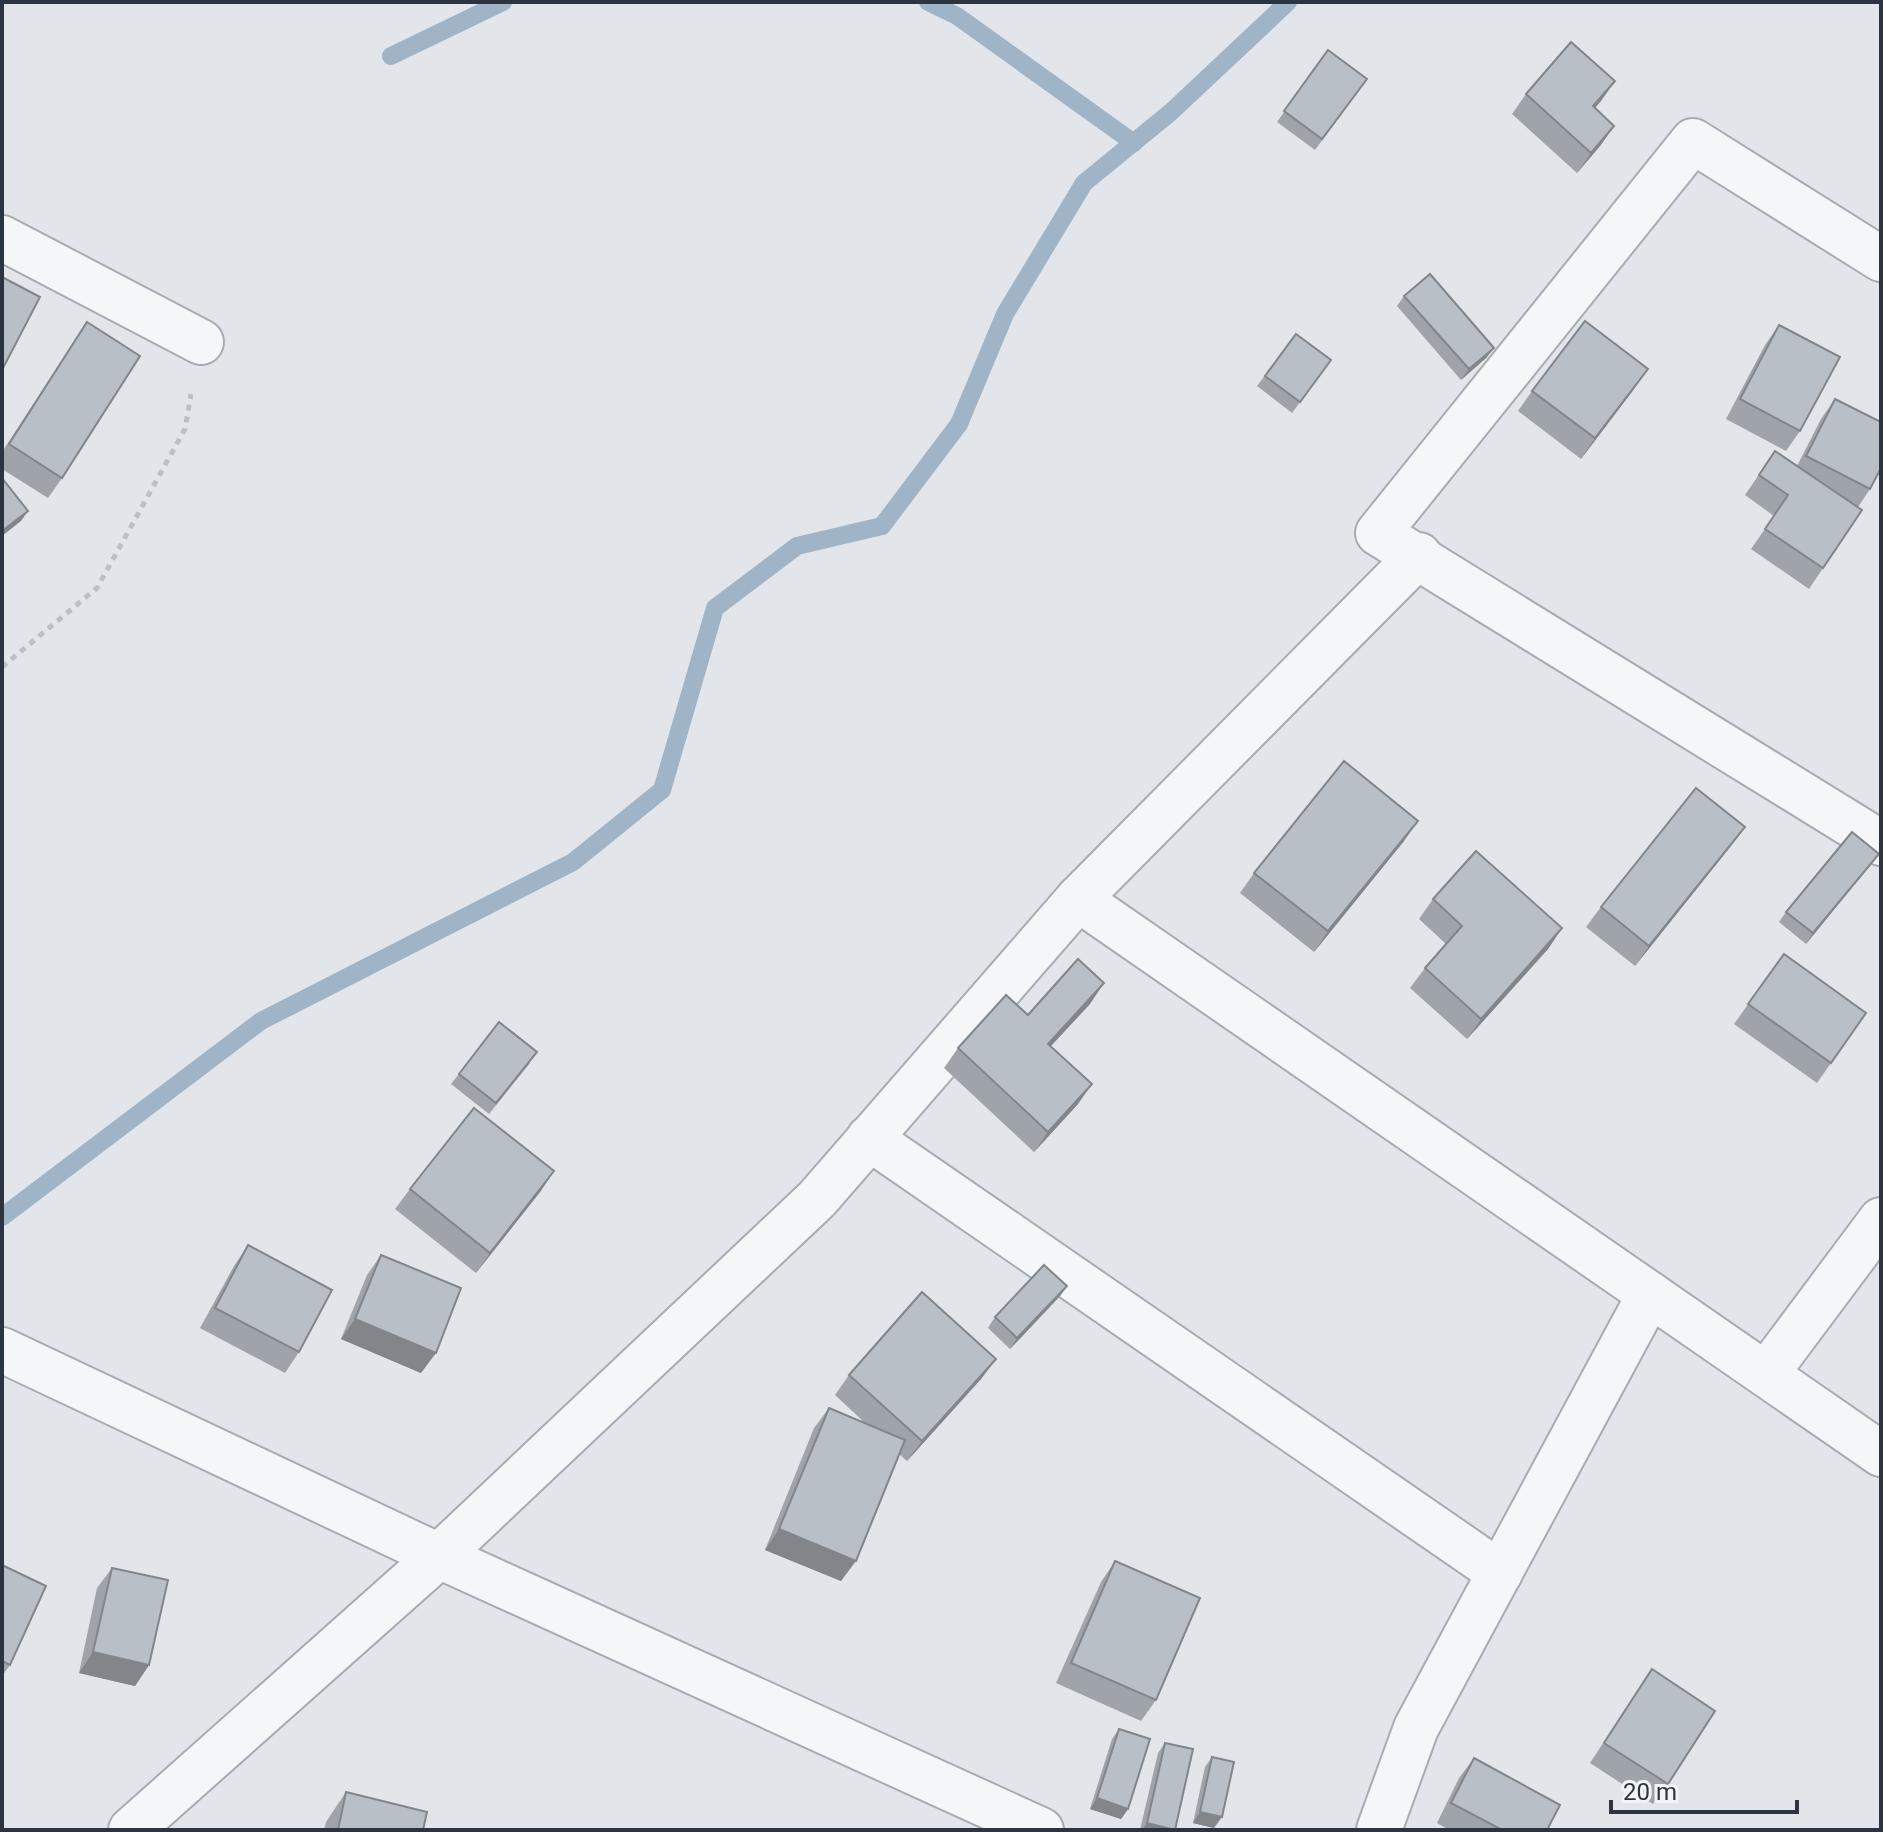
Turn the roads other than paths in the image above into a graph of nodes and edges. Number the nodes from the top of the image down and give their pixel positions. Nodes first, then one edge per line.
1 (2, 238) edge
2 (1881, 259) edge
3 (201, 342) road end
4 (1419, 555) junction
5 (1881, 843) edge
6 (1078, 899) junction
7 (869, 1138) junction
8 (1881, 1220) edge
9 (1650, 1294) junction
10 (2, 1350) edge
11 (1766, 1374) junction
12 (1881, 1454) edge
13 (439, 1556) junction
14 (1500, 1573) junction
15 (131, 1830) edge
16 (1041, 1830) edge
17 (1379, 1830) edge

1 - 3 street
2 - 4 street
4 - 5 street
4 - 6 street
6 - 7 street
6 - 9 street
7 - 13 street
7 - 14 street
8 - 11 street
9 - 11 street
9 - 14 street
10 - 13 street
11 - 12 street
13 - 15 street
13 - 16 street
14 - 17 street

